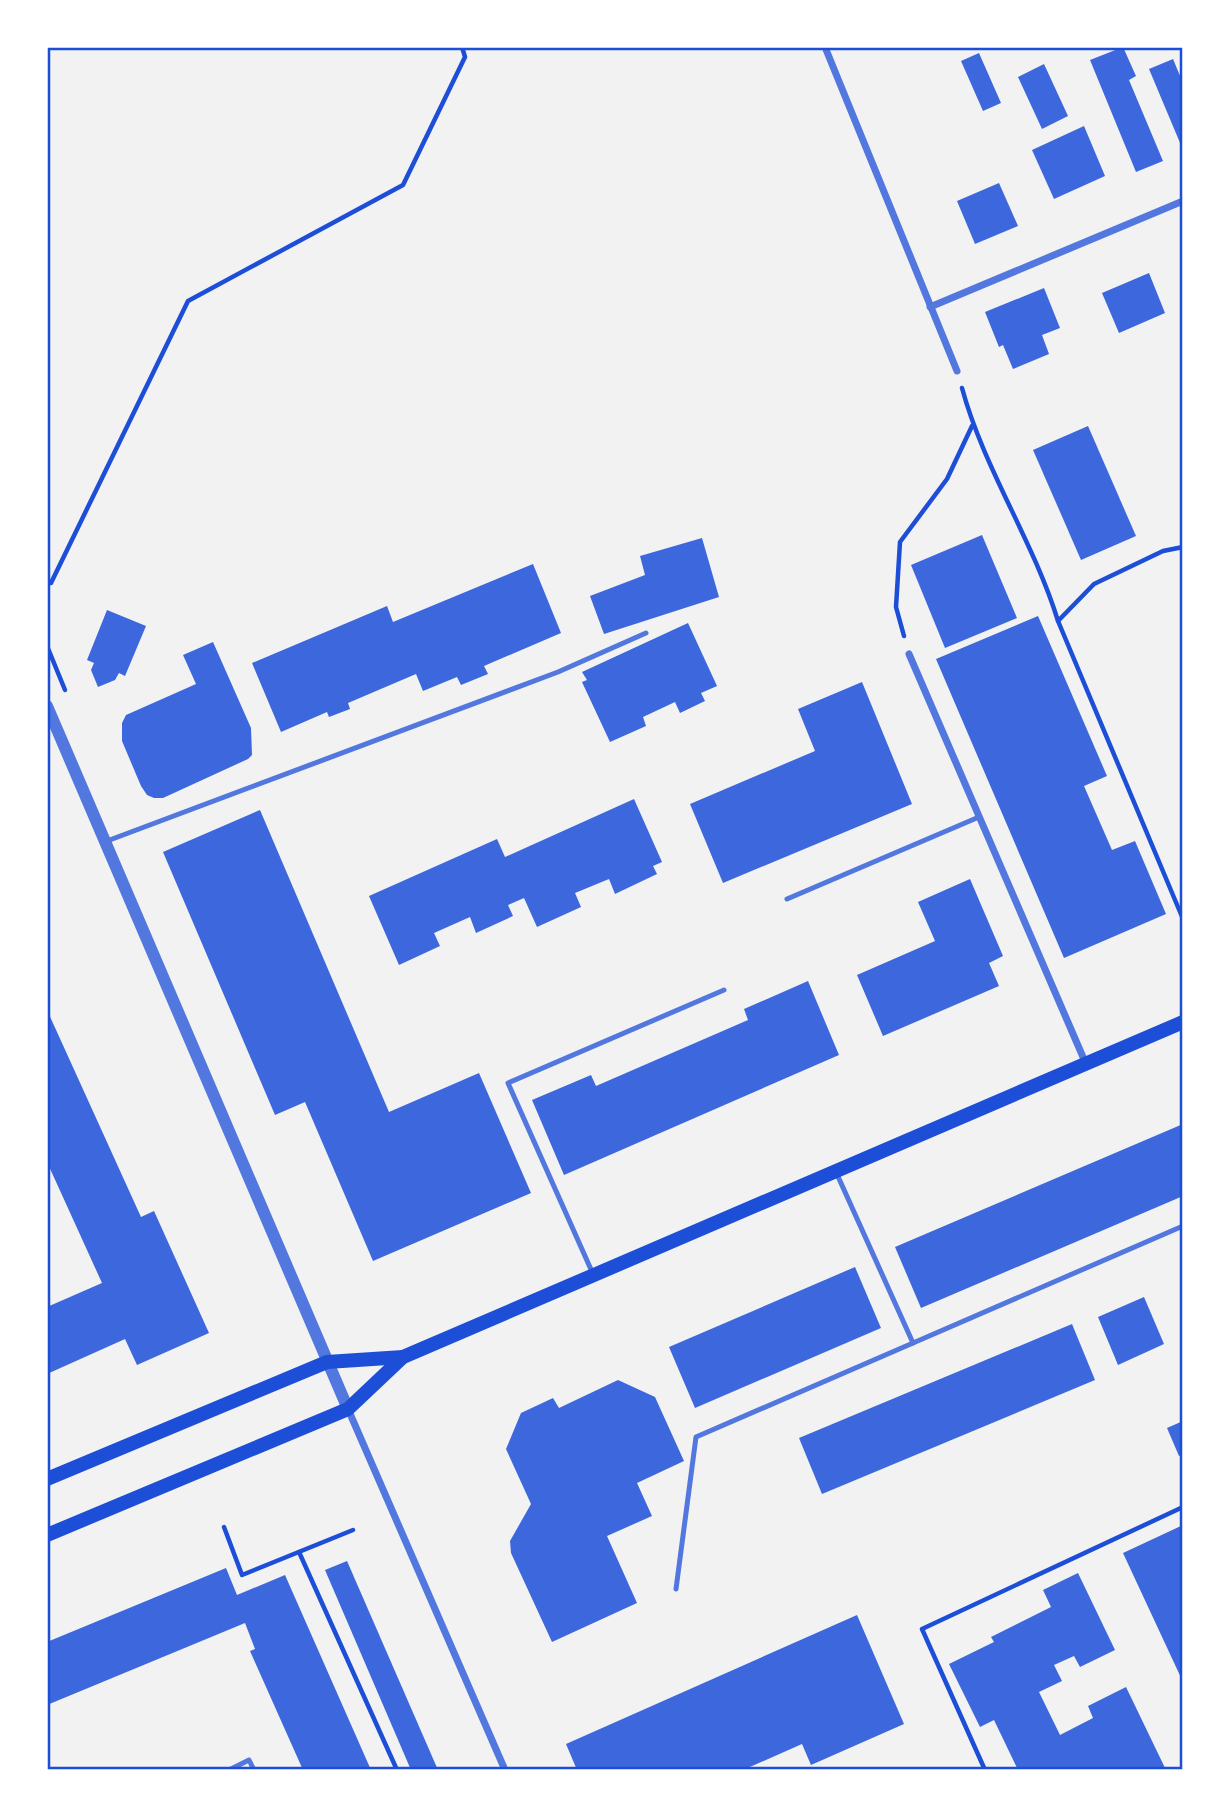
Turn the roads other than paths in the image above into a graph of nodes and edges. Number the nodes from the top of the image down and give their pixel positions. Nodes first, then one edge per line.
1 (825, 47) edge
2 (1183, 201) edge
3 (930, 307) junction
4 (957, 371) road end
5 (646, 633) dead end
6 (909, 654) road end
7 (47, 706) edge
8 (979, 817) junction
9 (105, 842) junction
10 (787, 899) dead end
11 (724, 990) dead end
12 (1183, 1022) edge
13 (1086, 1064) junction
14 (836, 1171) junction
15 (1183, 1226) edge
16 (594, 1275) junction
17 (913, 1343) junction
18 (403, 1357) junction
19 (327, 1362) junction
20 (348, 1409) junction
21 (47, 1479) edge
22 (47, 1535) edge
23 (676, 1589) dead end
24 (229, 1770) edge
25 (254, 1770) edge
26 (505, 1770) edge

1 - 3 street
2 - 3 street
3 - 4 street
5 - 9 lane
6 - 8 street
7 - 9 street
8 - 10 lane
8 - 13 street
9 - 19 street
11 - 16 lane
12 - 13 main road
13 - 14 main road
14 - 16 main road
14 - 17 lane
15 - 17 lane
16 - 18 main road
17 - 23 lane
18 - 19 main road
18 - 20 main road
19 - 20 street
19 - 21 main road
20 - 22 main road
20 - 26 street
24 - 25 lane

